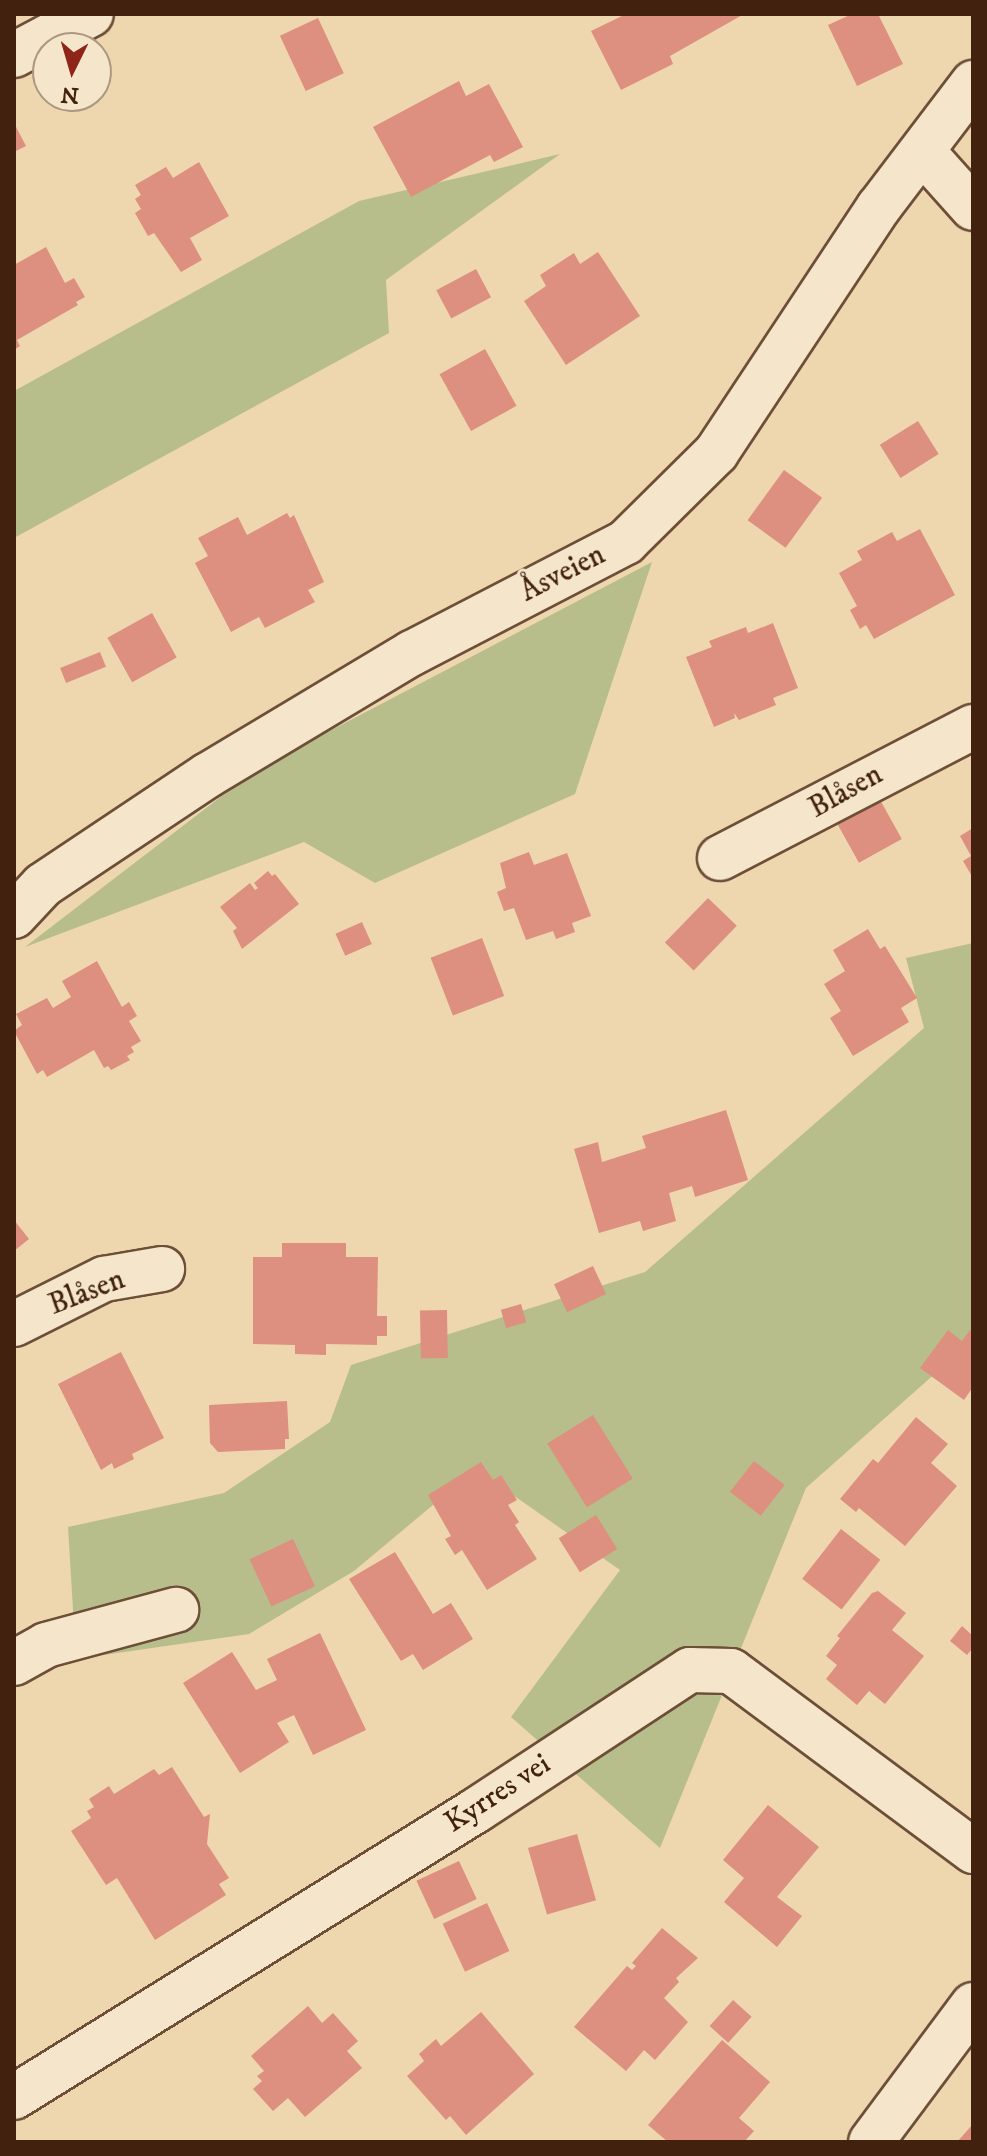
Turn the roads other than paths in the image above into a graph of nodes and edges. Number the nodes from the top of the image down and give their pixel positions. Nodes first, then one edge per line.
1 (91, 14) edge
2 (14, 55) edge
3 (973, 83) edge
4 (923, 152) junction
5 (973, 208) edge
6 (973, 727) edge
7 (720, 858) dead end
8 (14, 916) edge
9 (162, 1269) dead end
10 (14, 1324) edge
11 (176, 1610) dead end
12 (14, 1663) edge
13 (973, 1851) edge
14 (973, 2005) edge
15 (14, 2097) edge
16 (871, 2142) edge

1 - 2 street
3 - 4 street, Åsveien
4 - 5 street
4 - 8 street, Åsveien
6 - 7 street, Blåsen
9 - 10 street, Blåsen
11 - 12 street
13 - 15 street, Kyrres vei
14 - 16 street

